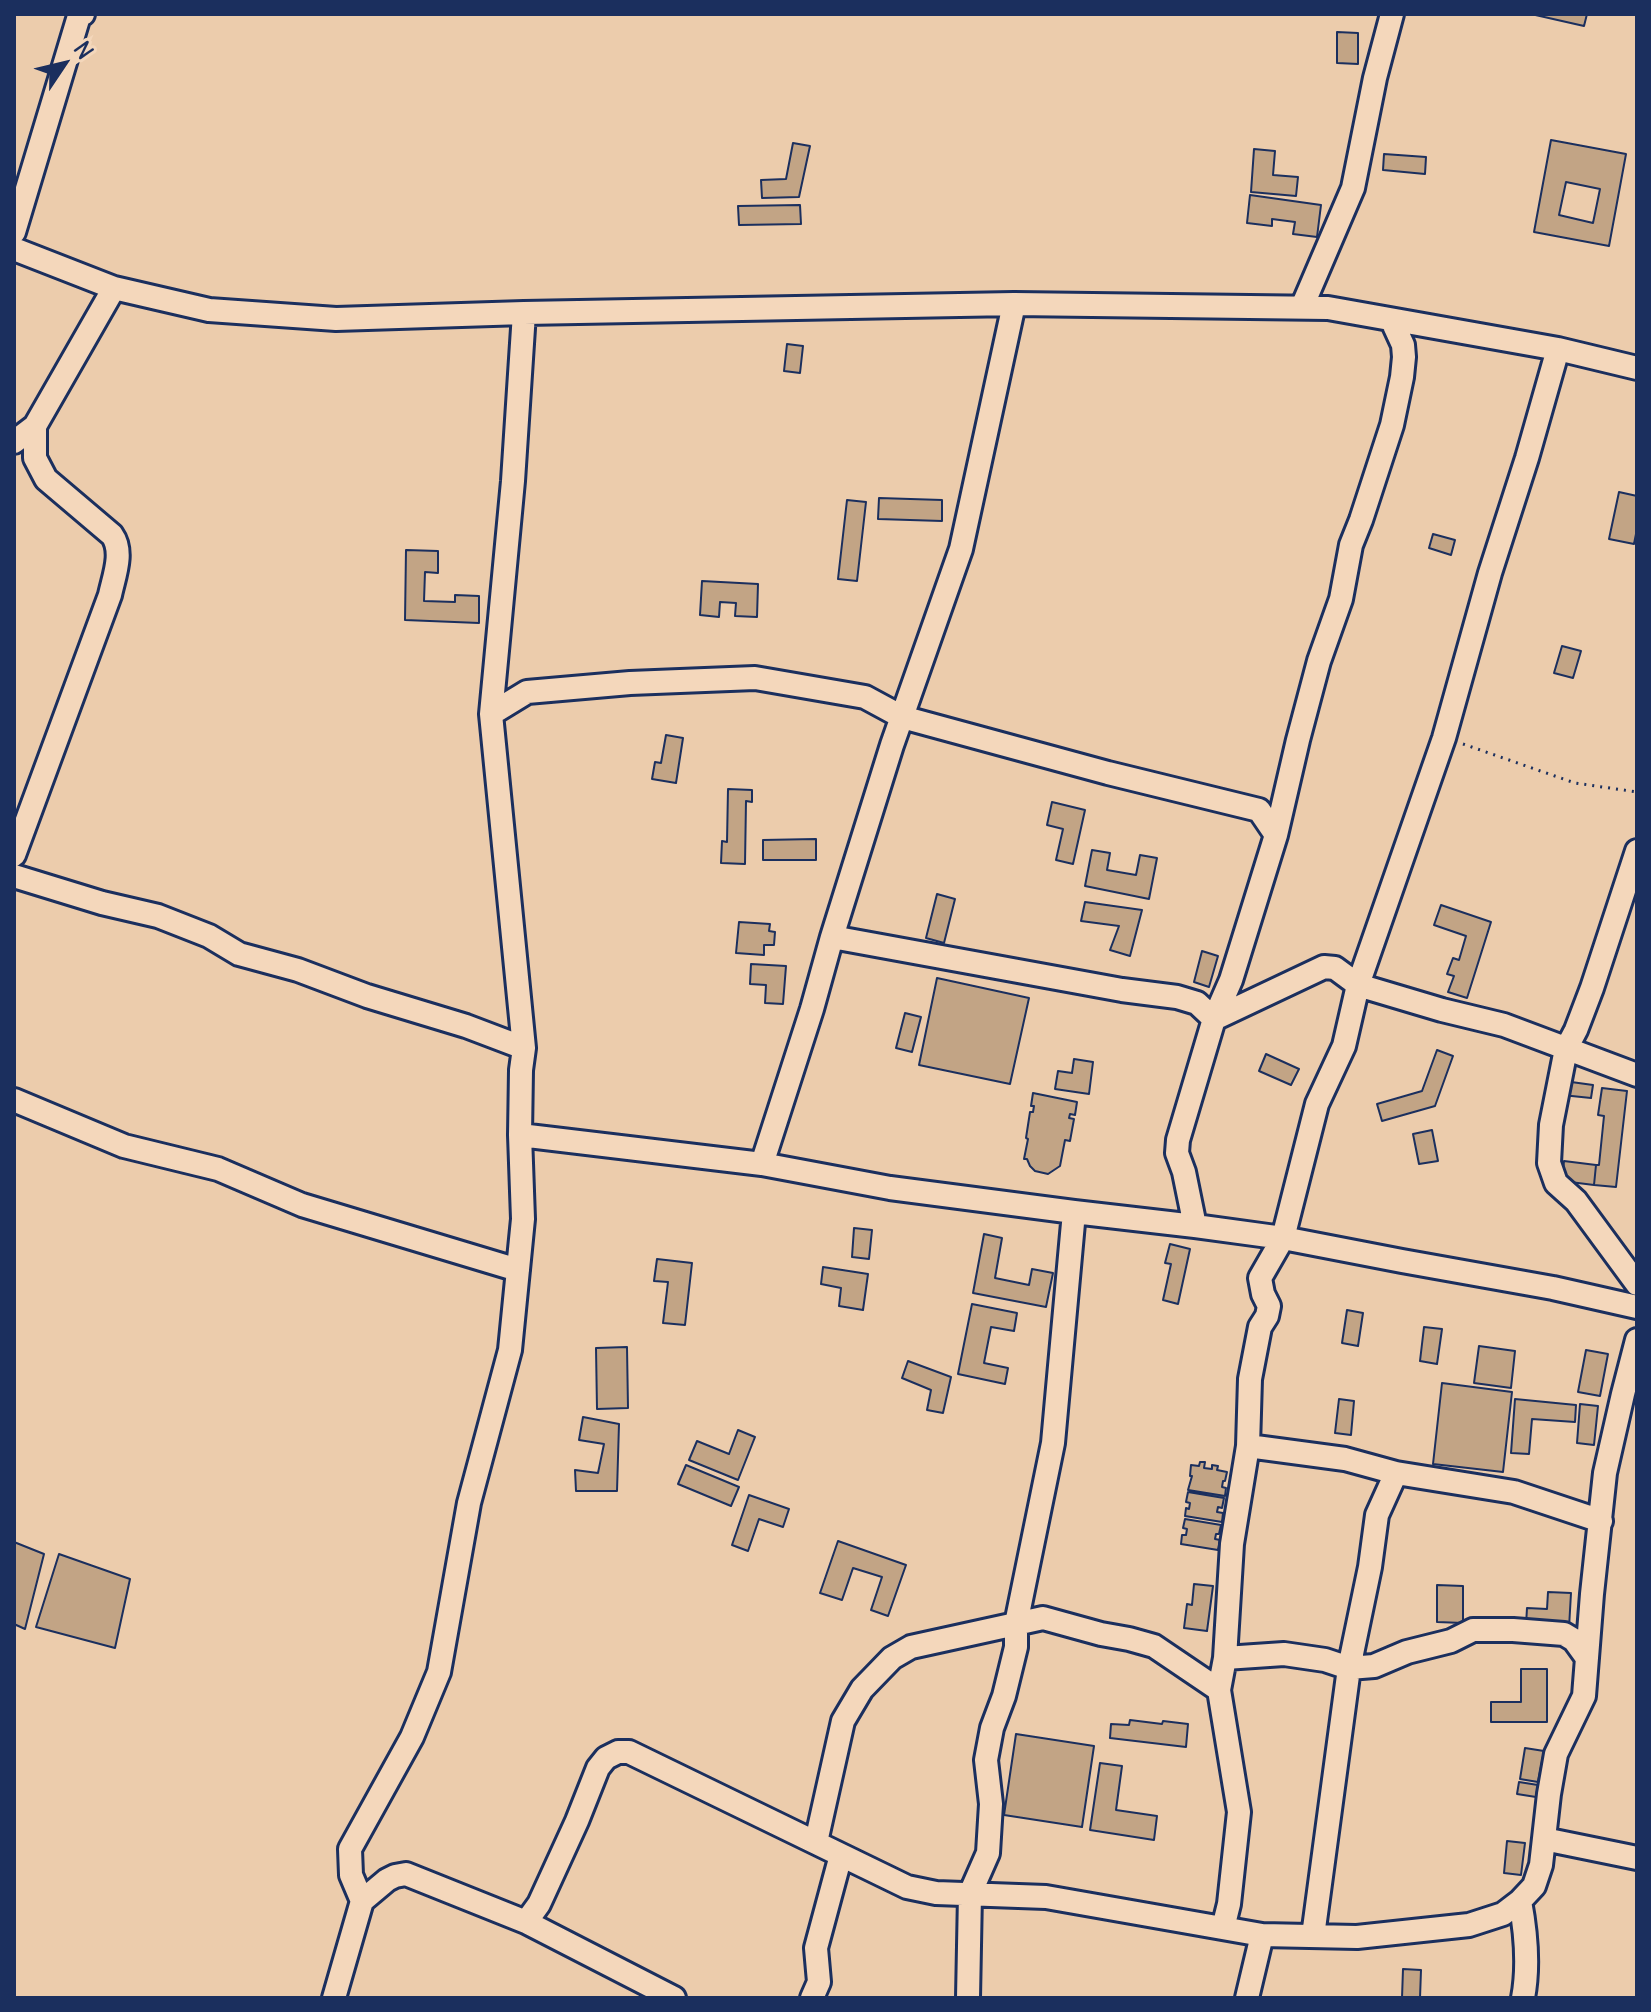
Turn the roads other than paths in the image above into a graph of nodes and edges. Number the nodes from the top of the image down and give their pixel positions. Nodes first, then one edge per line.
1 (83, 14) edge
2 (1392, 14) edge
3 (14, 232) edge
4 (14, 249) edge
5 (114, 288) junction
6 (1014, 304) junction
7 (1302, 307) junction
8 (524, 313) junction
9 (1392, 321) junction
10 (1558, 349) junction
11 (1637, 368) edge
12 (35, 426) junction
13 (14, 442) edge
14 (491, 714) junction
15 (902, 717) junction
16 (1276, 835) junction
17 (1637, 851) edge
18 (14, 855) edge
19 (14, 876) edge
20 (832, 937) junction
21 (1358, 985) junction
22 (1214, 1019) junction
23 (524, 1048) junction
24 (1566, 1049) junction
25 (1637, 1075) edge
26 (14, 1100) edge
27 (520, 1135) junction
28 (762, 1164) junction
29 (1074, 1212) junction
30 (1195, 1226) junction
31 (1283, 1238) junction
32 (518, 1270) junction
33 (1637, 1284) edge
34 (1637, 1307) edge
35 (1637, 1340) edge
36 (1248, 1446) junction
37 (1396, 1473) junction
38 (1601, 1521) junction
39 (1016, 1624) junction
40 (1225, 1658) junction
41 (1587, 1658) junction
42 (1349, 1668) junction
43 (1219, 1690) junction
44 (1544, 1839) junction
45 (816, 1842) junction
46 (841, 1855) junction
47 (1637, 1858) edge
48 (970, 1894) junction
49 (362, 1901) junction
50 (1520, 1901) junction
51 (526, 1922) junction
52 (1223, 1928) junction
53 (1262, 1935) junction
54 (1313, 1936) junction
55 (334, 1998) edge
56 (674, 1998) edge
57 (812, 1998) edge
58 (968, 1998) edge
59 (1247, 1998) edge
60 (1523, 1998) edge

1 - 3 street
2 - 7 street
4 - 5 street
5 - 8 street
5 - 12 street
6 - 7 street
6 - 8 street
6 - 15 street
7 - 9 street
8 - 14 street
9 - 10 street
9 - 16 street
10 - 11 street
10 - 21 street
12 - 13 street
12 - 18 street
14 - 15 street
14 - 23 street
15 - 16 street
15 - 20 street
16 - 22 street
17 - 24 street
19 - 23 street
20 - 22 street
20 - 28 street
21 - 22 street
21 - 24 street
21 - 31 street
22 - 30 street
23 - 27 street
24 - 25 street
24 - 33 street
26 - 32 street
27 - 28 street
27 - 32 street
28 - 29 street
29 - 30 street
29 - 39 street
30 - 31 street
31 - 34 street
31 - 36 street
32 - 49 street
35 - 38 street
36 - 37 street
36 - 40 street
37 - 38 street
37 - 42 street
38 - 41 street
39 - 43 street
39 - 45 street
39 - 48 street
40 - 42 street
40 - 43 street
41 - 42 street
41 - 44 street
42 - 54 street
43 - 52 street
44 - 47 street
44 - 50 street
45 - 46 street
45 - 51 street
46 - 48 street
46 - 57 street
48 - 52 street
48 - 58 street
49 - 51 street
49 - 55 street
50 - 54 street
50 - 60 street
51 - 56 street
52 - 53 street
53 - 54 street
53 - 59 street

